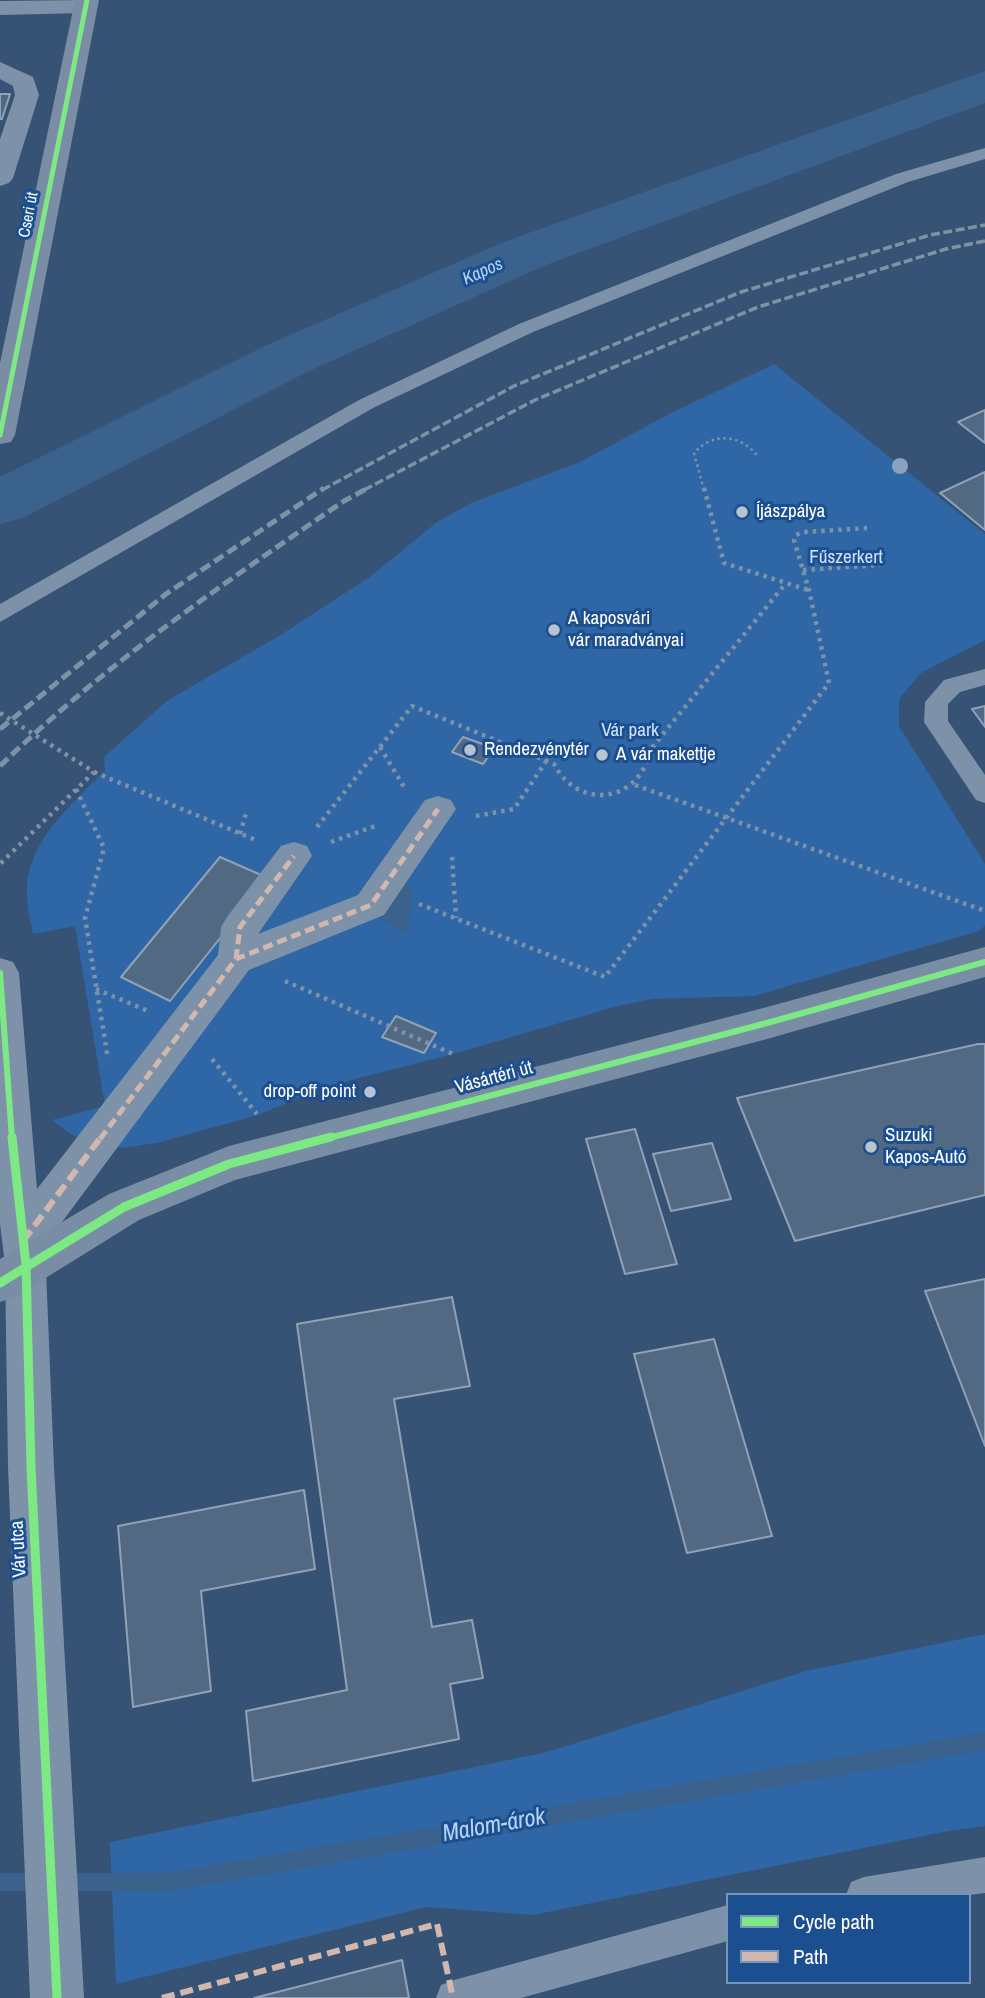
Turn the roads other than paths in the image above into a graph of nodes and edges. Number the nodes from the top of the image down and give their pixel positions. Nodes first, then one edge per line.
1 (86, 3) edge
2 (0, 8) edge
3 (0, 69) edge
4 (985, 153) edge
5 (0, 178) edge
6 (0, 435) edge
7 (0, 614) edge
8 (985, 677) edge
9 (985, 794) edge
10 (436, 806) road end
11 (294, 856) road end
12 (236, 960) junction
13 (985, 962) edge
14 (0, 972) edge
15 (16, 1263) edge
16 (15, 1462) edge
17 (985, 1875) edge
18 (876, 1893) edge
19 (726, 1924) edge
20 (58, 1998) edge
21 (454, 1998) edge

1 - 2 street
1 - 6 street, Cseri út
3 - 5 street
4 - 7 lane
8 - 9 lane
10 - 12 street
11 - 12 street
12 - 15 street
13 - 15 street, Vásártéri út
14 - 15 street, Vár utca
15 - 16 street, Vár utca
16 - 20 street, Vár utca
17 - 18 lane
19 - 21 lane

